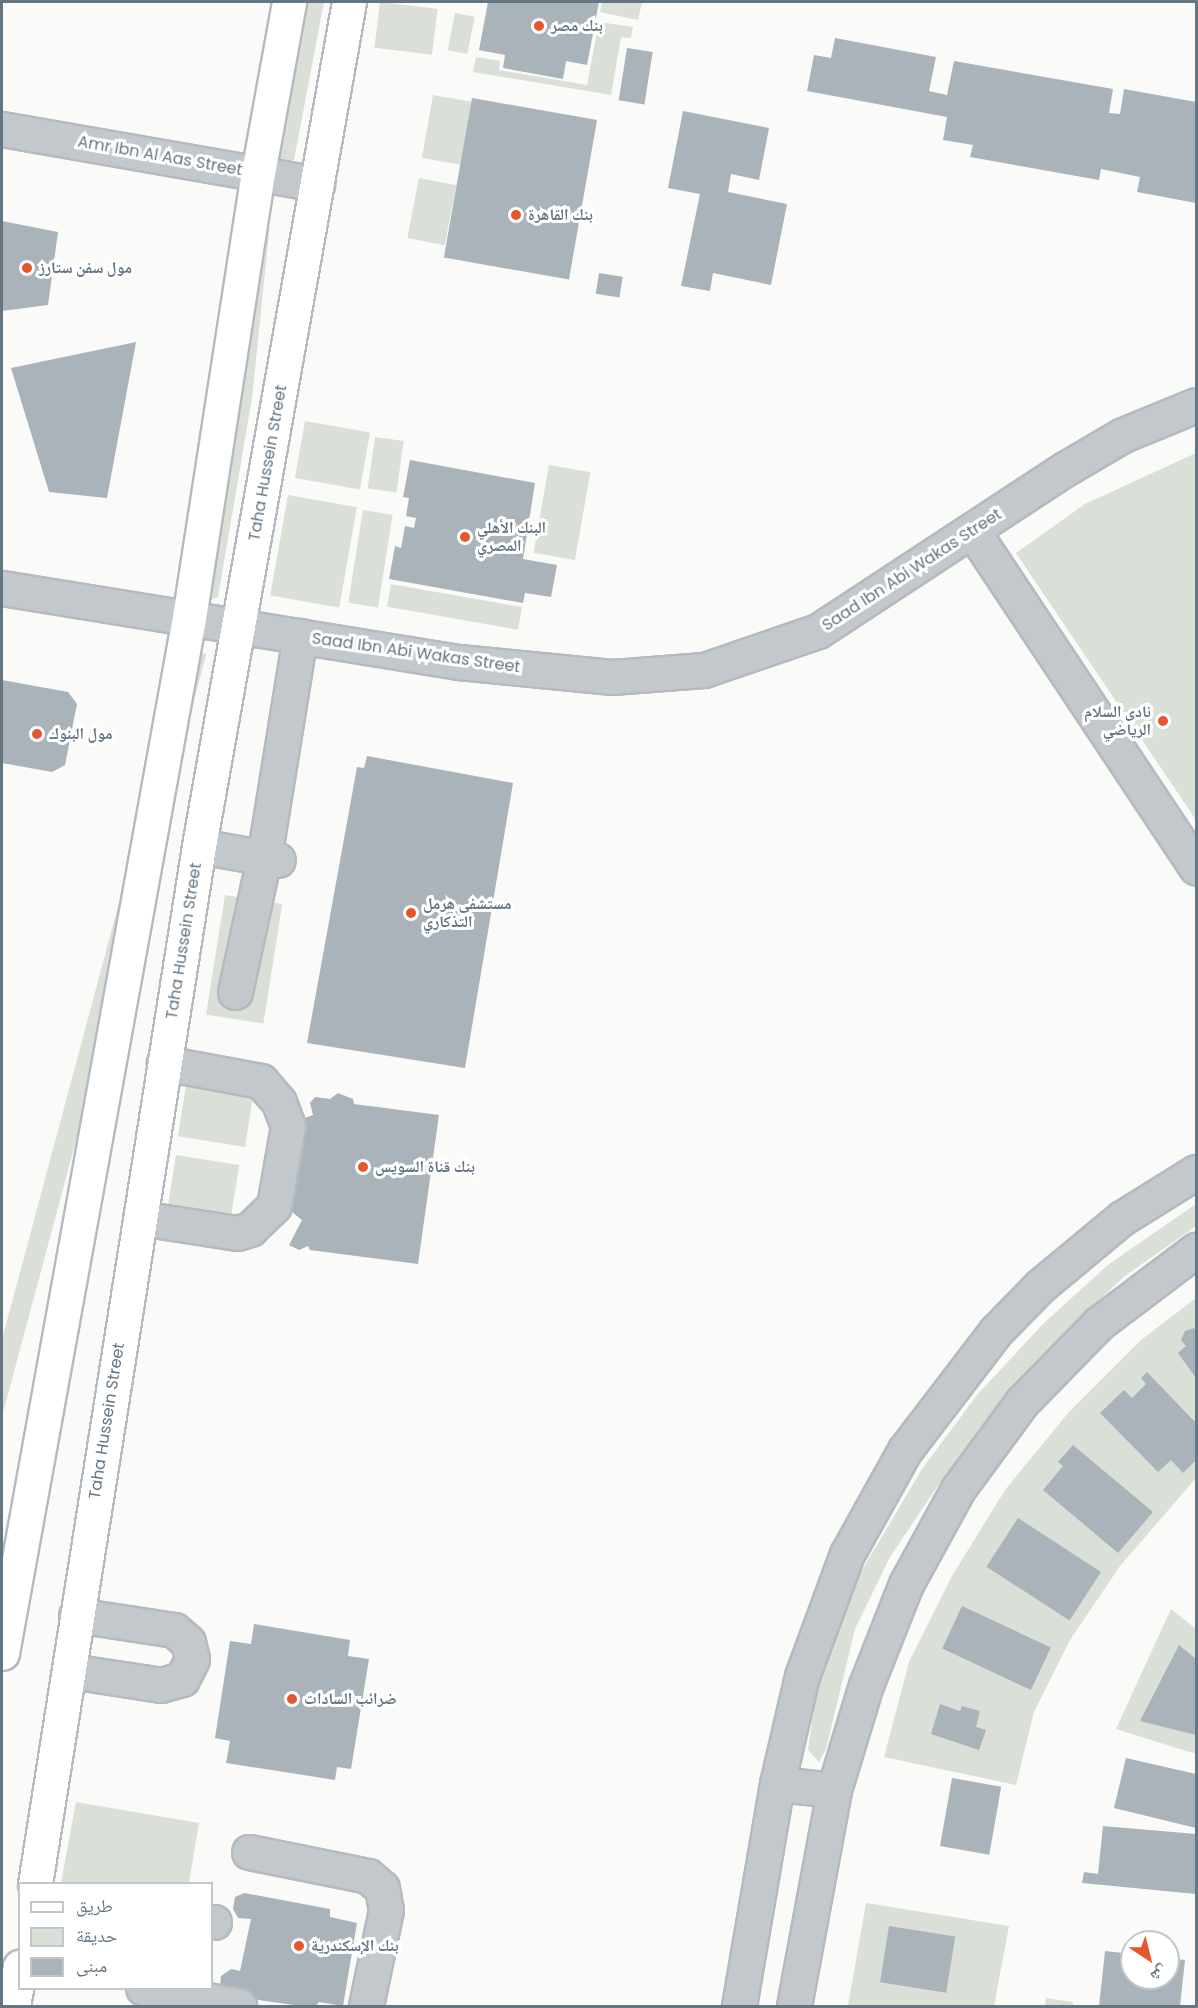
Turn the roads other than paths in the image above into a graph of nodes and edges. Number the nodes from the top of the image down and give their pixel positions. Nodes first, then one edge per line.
1 (289, 2) edge
2 (349, 2) edge
3 (2, 129) edge
4 (258, 173) junction
5 (317, 184) junction
6 (1197, 405) edge
7 (972, 530) junction
8 (2, 588) edge
9 (189, 618) junction
10 (239, 626) junction
11 (300, 636) junction
12 (200, 846) junction
13 (271, 859) junction
14 (1197, 867) edge
15 (236, 992) dead end
16 (164, 1063) junction
17 (1197, 1172) edge
18 (140, 1218) junction
19 (1197, 1250) edge
20 (76, 1615) junction
21 (2, 1653) edge
22 (70, 1671) junction
23 (777, 1784) junction
24 (834, 1790) junction
25 (249, 1852) dead end
26 (35, 1882) edge
27 (147, 1990) edge
28 (239, 2007) edge
29 (366, 2007) edge
30 (739, 2007) edge
31 (794, 2007) edge

1 - 4 main road
2 - 5 main road, Taha Hussein Street
3 - 4 street, Amr Ibn Al Aas Street
4 - 5 street, Amr Ibn Al Aas Street
4 - 9 main road
5 - 10 main road, Taha Hussein Street
6 - 7 street, Saad Ibn Abi Wakas Street
7 - 11 street, Saad Ibn Abi Wakas Street
7 - 14 street
8 - 9 street, Saad Ibn Abi Wakas Street
9 - 10 street, Saad Ibn Abi Wakas Street
9 - 21 main road
10 - 11 street, Saad Ibn Abi Wakas Street
10 - 12 main road, Taha Hussein Street
11 - 13 street
12 - 13 street
12 - 16 main road, Taha Hussein Street
13 - 15 street
16 - 18 main road, Taha Hussein Street
16 - 18 street
17 - 23 street
18 - 20 main road, Taha Hussein Street
19 - 24 street
20 - 22 main road, Taha Hussein Street
20 - 22 street
22 - 26 main road, Taha Hussein Street
23 - 24 street
23 - 30 street
24 - 31 street
25 - 29 street
27 - 28 street

